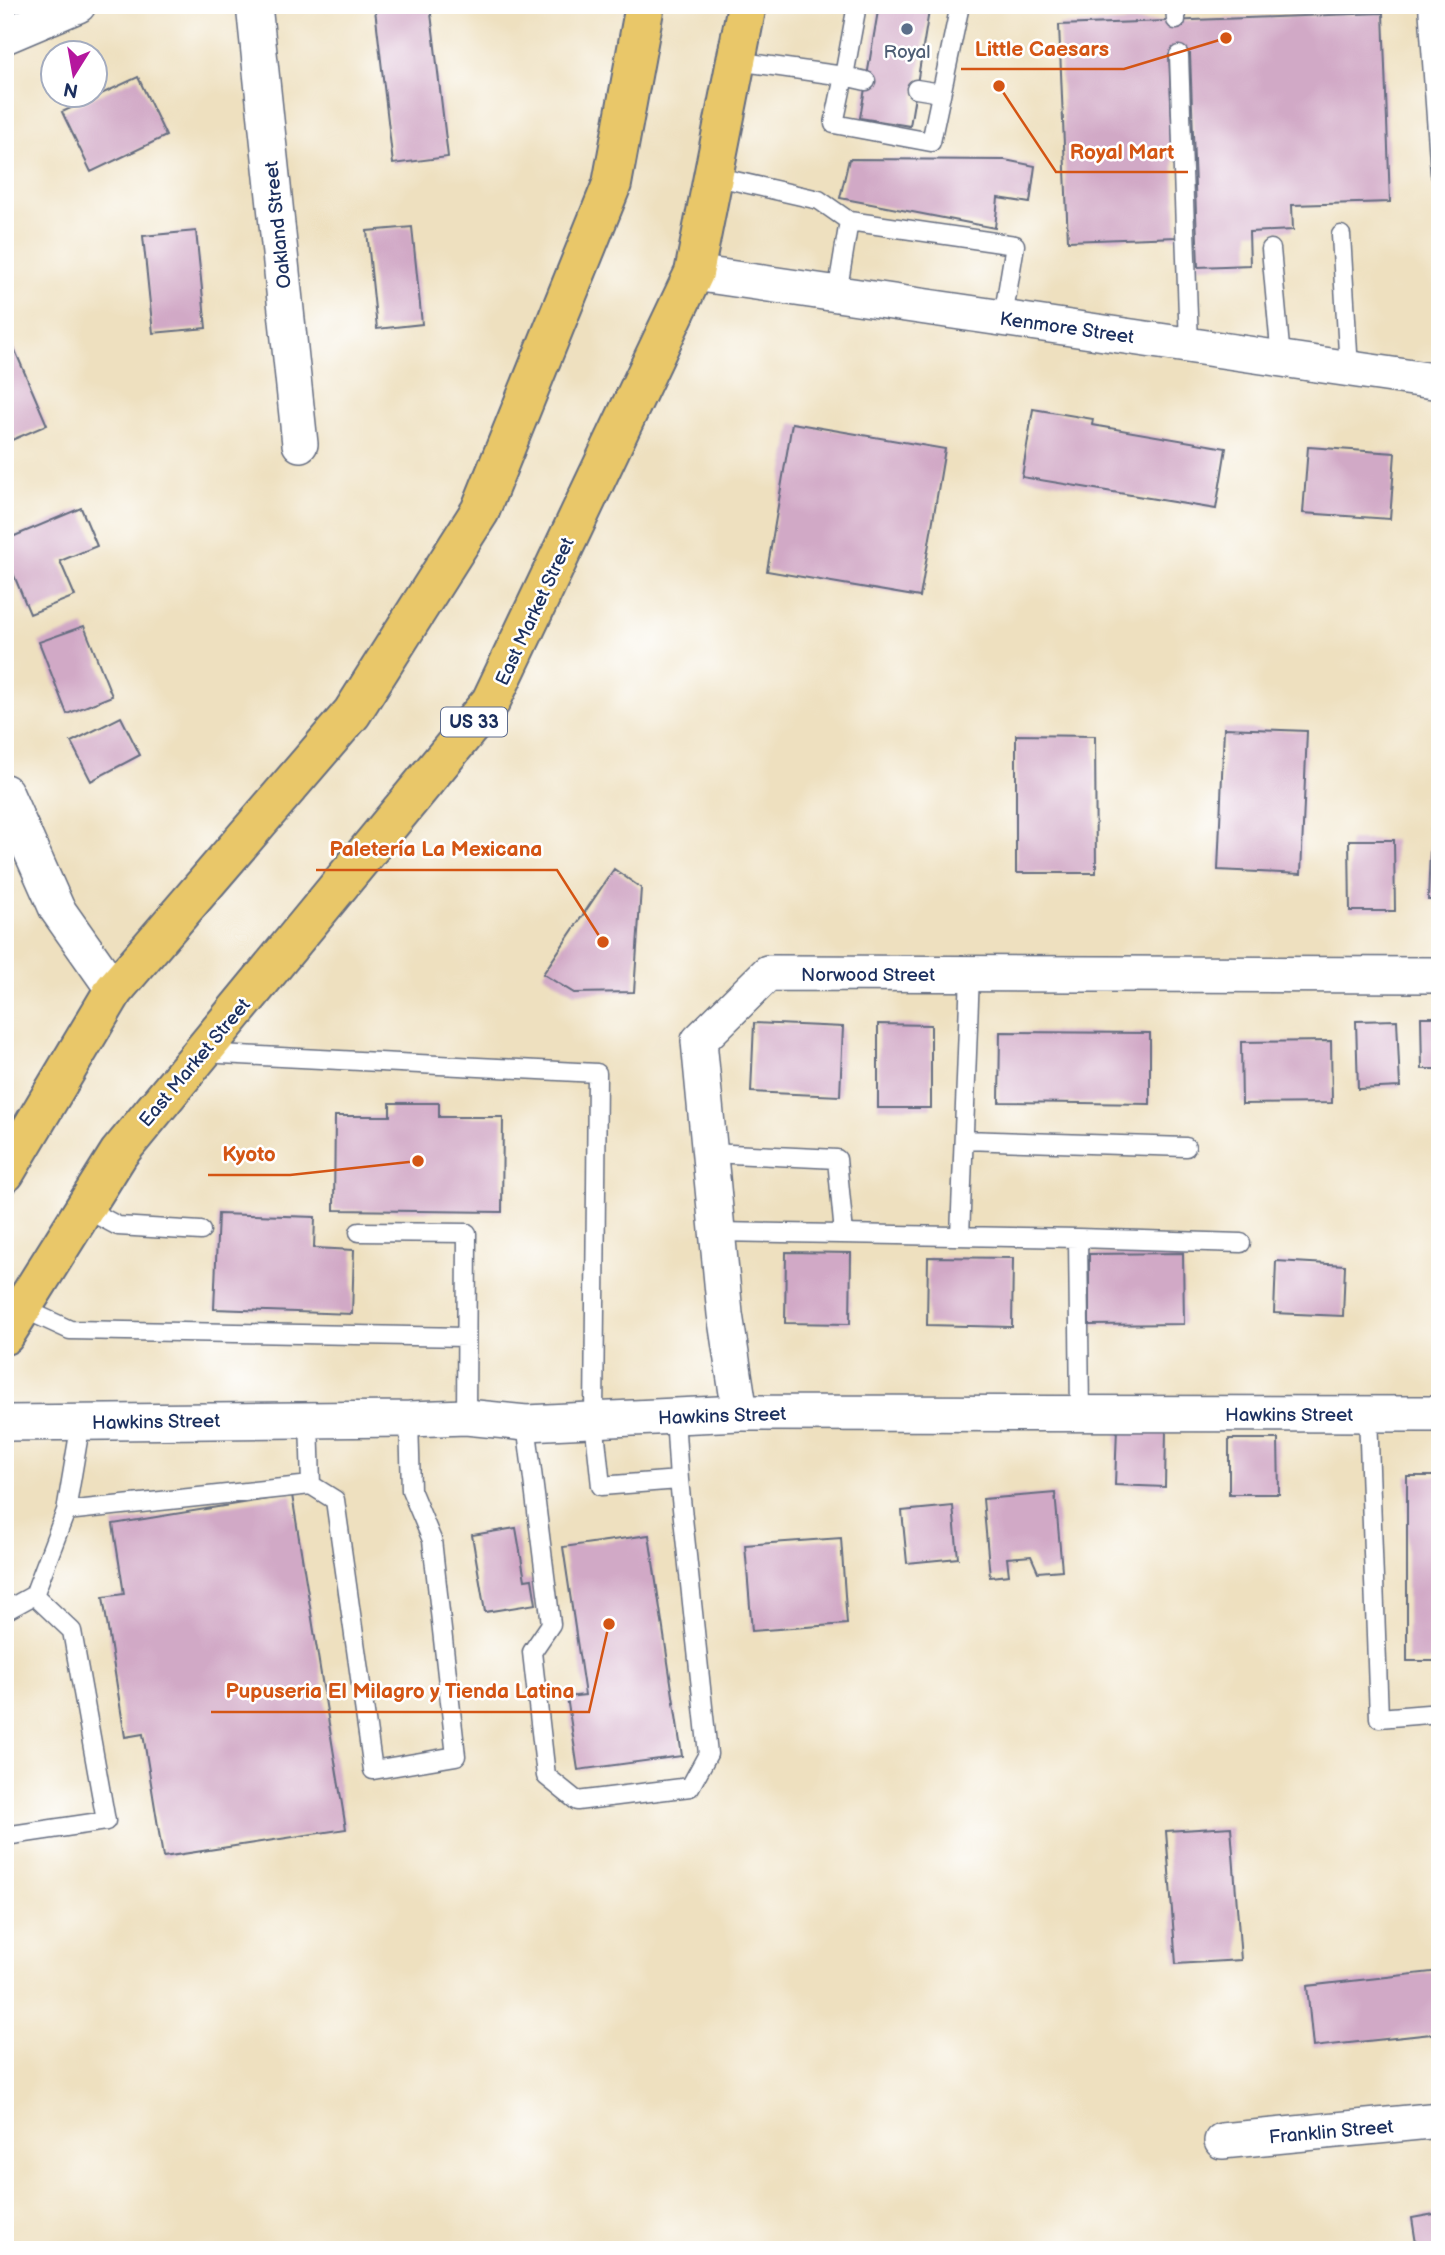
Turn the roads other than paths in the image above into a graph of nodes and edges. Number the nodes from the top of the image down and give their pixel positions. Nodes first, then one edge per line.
1 (78, 5) edge
2 (254, 5) edge
3 (645, 5) edge
4 (747, 5) edge
5 (858, 5) edge
6 (960, 5) edge
7 (1428, 5) edge
8 (5, 36) edge
9 (1179, 55) dead end
10 (736, 61) junction
11 (844, 76) junction
12 (866, 81) dead end
13 (916, 89) dead end
14 (942, 93) junction
15 (1440, 174) edge
16 (713, 176) junction
17 (849, 221) junction
18 (1341, 235) dead end
19 (1272, 249) dead end
20 (694, 273) junction
21 (837, 293) junction
22 (1003, 318) junction
23 (1189, 345) junction
24 (1281, 359) junction
25 (1349, 369) junction
26 (1440, 382) edge
27 (300, 444) dead end
28 (5, 792) edge
29 (970, 974) junction
30 (1440, 975) edge
31 (114, 990) junction
32 (201, 1053) junction
33 (964, 1140) junction
34 (1186, 1147) dead end
35 (710, 1153) junction
36 (5, 1173) edge
37 (85, 1208) junction
38 (201, 1231) dead end
39 (359, 1232) dead end
40 (718, 1233) junction
41 (844, 1234) junction
42 (960, 1236) junction
43 (1078, 1238) junction
44 (1241, 1243) dead end
45 (14, 1322) edge
46 (466, 1337) junction
47 (740, 1413) junction
48 (1080, 1413) junction
49 (1368, 1414) junction
50 (1440, 1414) edge
51 (675, 1416) junction
52 (466, 1417) junction
53 (309, 1419) junction
54 (409, 1419) junction
55 (594, 1420) junction
56 (81, 1422) junction
57 (5, 1423) edge
58 (526, 1423) junction
59 (680, 1480) junction
60 (311, 1485) junction
61 (66, 1511) junction
62 (34, 1595) junction
63 (5, 1611) edge
64 (1440, 1713) edge
65 (5, 1836) edge
66 (1440, 2120) edge
67 (1222, 2141) dead end

1 - 8 street
2 - 27 street, Oakland Street
3 - 31 main road
4 - 10 main road, East Market Street / US 33
5 - 11 lane
6 - 14 lane
7 - 15 lane
9 - 23 lane
10 - 11 lane
10 - 16 main road, East Market Street / US 33
11 - 12 lane
11 - 14 lane
13 - 14 lane
16 - 17 lane
16 - 20 main road, East Market Street / US 33
17 - 21 lane
17 - 22 lane
18 - 25 lane
19 - 24 lane
20 - 21 street, Kenmore Street
20 - 32 main road, East Market Street / US 33
21 - 22 street, Kenmore Street
22 - 23 street, Kenmore Street
23 - 24 street, Kenmore Street
24 - 25 street, Kenmore Street
25 - 26 street, Kenmore Street
28 - 31 street
29 - 30 street, Norwood Street
29 - 33 lane
29 - 35 street, Norwood Street
31 - 36 main road
32 - 37 main road, East Market Street / US 33
32 - 55 lane
33 - 34 lane
33 - 42 lane
35 - 40 street, Norwood Street
35 - 41 lane
37 - 38 lane
37 - 45 main road, East Market Street / US 33
39 - 46 lane
40 - 41 lane
40 - 47 street, Norwood Street
41 - 42 lane
42 - 43 lane
43 - 44 lane
43 - 48 lane
45 - 46 lane
46 - 52 lane
47 - 48 street, Hawkins Street
47 - 51 street, Hawkins Street
48 - 49 street, Hawkins Street
49 - 50 street, Hawkins Street
49 - 64 lane
51 - 55 street, Hawkins Street
51 - 59 lane
52 - 54 street, Hawkins Street
52 - 58 street, Hawkins Street
53 - 54 street, Hawkins Street
53 - 56 street, Hawkins Street
53 - 60 lane
54 - 60 lane
55 - 58 street, Hawkins Street
55 - 59 lane
56 - 57 street, Hawkins Street
56 - 61 lane
58 - 59 lane
60 - 61 lane
61 - 62 lane
62 - 63 lane
62 - 65 lane
66 - 67 street, Franklin Street

